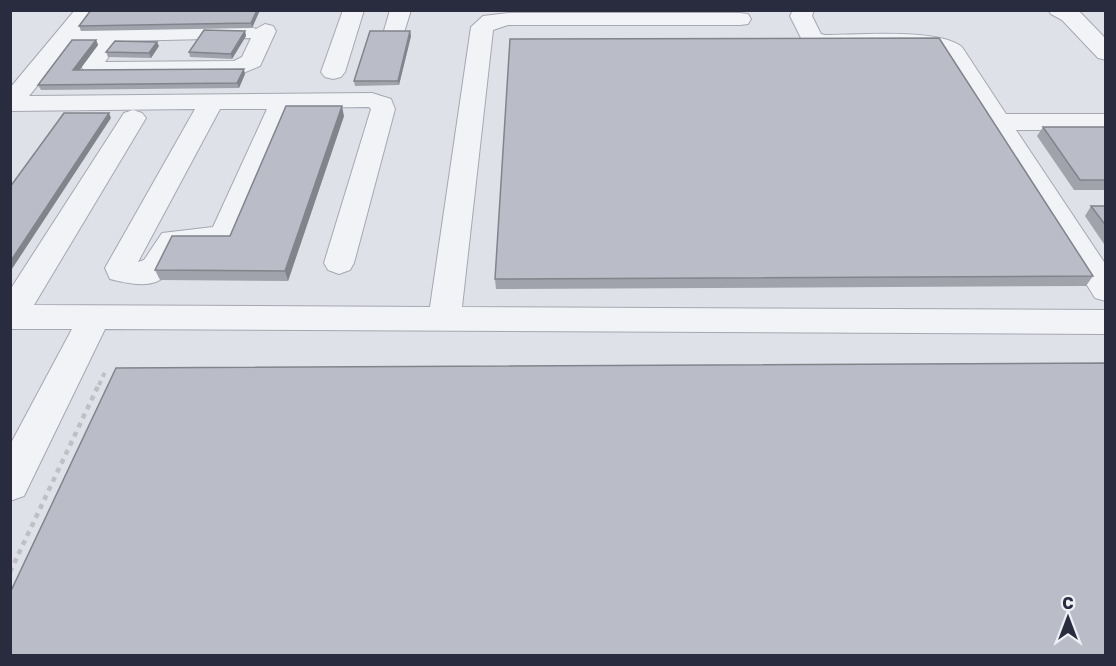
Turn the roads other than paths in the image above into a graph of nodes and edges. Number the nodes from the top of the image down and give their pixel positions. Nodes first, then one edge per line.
1 (87, 10) edge
2 (275, 10) edge
3 (354, 10) edge
4 (401, 10) edge
5 (804, 10) edge
6 (1058, 10) edge
7 (740, 19) dead end
8 (265, 31) junction
9 (68, 34) junction
10 (114, 34) junction
11 (394, 34) edge
12 (1106, 53) edge
13 (333, 72) dead end
14 (284, 101) junction
15 (212, 102) junction
16 (11, 104) edge
17 (133, 118) dead end
18 (998, 122) junction
19 (1106, 123) edge
20 (339, 262) dead end
21 (1106, 290) edge
22 (10, 317) edge
23 (95, 317) junction
24 (444, 319) junction
25 (1106, 322) edge
26 (10, 484) edge

1 - 9 lane
2 - 8 lane
3 - 13 lane
4 - 11 lane
5 - 18 lane
6 - 12 lane
7 - 24 lane
8 - 10 lane
8 - 10 lane
9 - 10 lane
9 - 16 lane
14 - 15 lane
14 - 15 lane
14 - 20 lane
15 - 16 lane
17 - 22 lane
18 - 19 lane
18 - 21 lane
22 - 23 lane
23 - 24 lane
23 - 26 lane
24 - 25 lane

